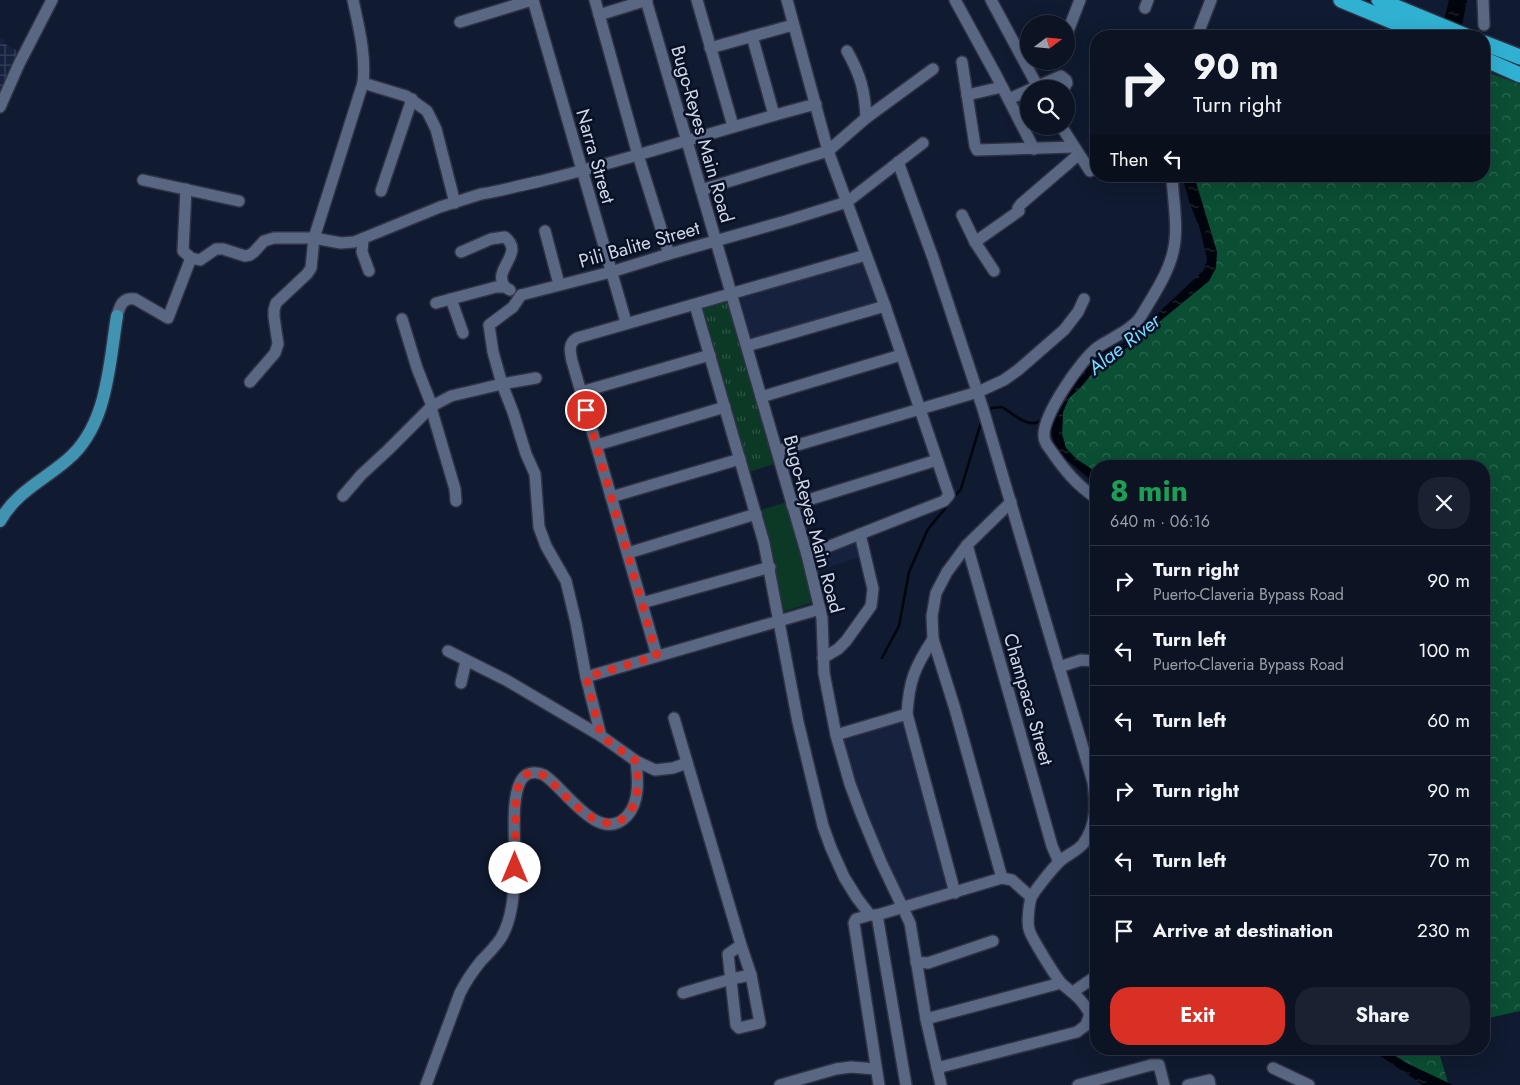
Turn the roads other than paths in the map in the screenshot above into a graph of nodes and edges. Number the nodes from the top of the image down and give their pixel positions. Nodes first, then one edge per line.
1 (52, 0) edge
2 (353, 0) edge
3 (532, 0) edge
4 (595, 0) edge
5 (647, 0) edge
6 (697, 0) edge
7 (787, 0) edge
8 (955, 0) edge
9 (1080, 0) edge
10 (1211, 0) edge
11 (1341, 0) edge
12 (1483, 0) edge
13 (995, 2) edge
14 (1384, 8) edge
15 (599, 15) junction
16 (1074, 15) edge
17 (460, 22) dead end
18 (794, 25) junction
19 (1484, 25) dead end
20 (1199, 30) edge
21 (1419, 30) edge
22 (1448, 30) edge
23 (752, 36) junction
24 (1490, 45) edge
25 (710, 48) junction
26 (847, 50) dead end
27 (1520, 57) edge
28 (962, 62) dead end
29 (1490, 62) edge
30 (933, 69) dead end
31 (1520, 75) edge
32 (1030, 80) edge
33 (1052, 80) edge
34 (1066, 80) edge
35 (363, 83) junction
36 (1002, 87) junction
37 (1020, 94) edge
38 (967, 95) junction
39 (412, 99) junction
40 (1008, 99) junction
41 (816, 104) junction
42 (0, 108) edge
43 (774, 115) junction
44 (866, 118) junction
45 (733, 126) junction
46 (1066, 135) edge
47 (686, 141) junction
48 (922, 143) dead end
49 (1034, 149) junction
50 (828, 150) junction
51 (1076, 151) junction
52 (638, 155) junction
53 (898, 162) junction
54 (582, 172) junction
55 (1090, 172) dead end
56 (143, 180) dead end
57 (1172, 182) edge
58 (186, 189) junction
59 (701, 190) junction
60 (381, 191) dead end
61 (239, 201) dead end
62 (847, 202) junction
63 (455, 203) junction
64 (962, 215) dead end
65 (545, 230) dead end
66 (314, 238) junction
67 (363, 239) junction
68 (716, 241) junction
69 (975, 242) junction
70 (461, 252) dead end
71 (669, 254) junction
72 (866, 255) junction
73 (191, 258) junction
74 (369, 271) dead end
75 (994, 271) dead end
76 (611, 272) junction
77 (559, 284) junction
78 (505, 287) junction
79 (732, 294) junction
80 (521, 295) junction
81 (451, 299) junction
82 (1084, 299) dead end
83 (436, 303) dead end
84 (695, 305) junction
85 (885, 306) junction
86 (117, 316) joint
87 (402, 319) dead end
88 (626, 322) junction
89 (463, 333) dead end
90 (747, 346) junction
91 (710, 355) junction
92 (902, 355) junction
93 (536, 378) dead end
94 (250, 382) dead end
95 (502, 384) junction
96 (581, 392) junction
97 (978, 392) junction
98 (761, 397) junction
99 (432, 406) junction
100 (725, 407) junction
101 (919, 409) junction
102 (597, 445) junction
103 (776, 451) junction
104 (740, 459) junction
105 (937, 460) junction
106 (1090, 494) edge
107 (343, 496) dead end
108 (611, 497) junction
109 (456, 501) dead end
110 (1011, 502) junction
111 (792, 505) junction
112 (756, 514) junction
113 (0, 521) edge
114 (860, 534) junction
115 (966, 545) junction
116 (628, 553) junction
117 (807, 555) junction
118 (770, 567) junction
119 (642, 603) junction
120 (820, 609) junction
121 (779, 621) junction
122 (933, 639) junction
123 (448, 651) dead end
124 (657, 656) junction
125 (823, 658) junction
126 (466, 661) junction
127 (1090, 661) edge
128 (1059, 667) junction
129 (586, 677) junction
130 (461, 683) dead end
131 (908, 714) junction
132 (674, 718) dead end
133 (836, 735) junction
134 (601, 736) junction
135 (636, 761) junction
136 (688, 763) junction
137 (1090, 772) edge
138 (1090, 828) edge
139 (1059, 862) junction
140 (1002, 878) junction
141 (955, 893) junction
142 (1031, 897) junction
143 (903, 908) junction
144 (874, 915) junction
145 (993, 941) dead end
146 (741, 946) junction
147 (916, 962) junction
148 (751, 975) junction
149 (731, 979) junction
150 (1090, 980) edge
151 (1061, 983) junction
152 (1073, 992) junction
153 (683, 994) dead end
154 (926, 1019) junction
155 (937, 1068) junction
156 (1273, 1068) dead end
157 (876, 1069) junction
158 (1284, 1079) edge
159 (803, 1082) edge
160 (426, 1085) edge
161 (780, 1085) edge
162 (879, 1085) edge
163 (906, 1085) edge
164 (941, 1085) edge
165 (1078, 1085) edge
166 (1164, 1085) edge
167 (1188, 1085) edge
168 (1210, 1085) edge
169 (1309, 1085) edge

1 - 42 street
2 - 35 street
3 - 17 street
3 - 54 street, Narra Street
4 - 15 street
5 - 15 street
5 - 47 street, Bugo-Reyes Main Road
6 - 25 street
7 - 18 street
8 - 36 street
9 - 16 street
10 - 20 street
11 - 14 highway
12 - 19 street
13 - 32 street
14 - 21 highway
14 - 22 highway
15 - 52 street
18 - 23 street
18 - 41 street
23 - 25 street
23 - 43 street
24 - 27 highway
25 - 45 street
26 - 44 street
28 - 38 street
29 - 31 highway
30 - 44 street
33 - 34 street
35 - 39 street
35 - 66 street
36 - 38 street
36 - 40 street
37 - 40 street
38 - 49 street
39 - 60 street
39 - 63 street
40 - 49 street
41 - 43 street
41 - 50 street
43 - 45 street
44 - 50 street
45 - 47 street
46 - 51 street
47 - 52 street
47 - 59 street, Bugo-Reyes Main Road
48 - 53 street, Pili Balite Street
49 - 51 street
50 - 59 street
50 - 62 street
51 - 55 street
51 - 69 street
52 - 54 street
52 - 71 street
53 - 62 street, Pili Balite Street
53 - 97 street
54 - 63 street
54 - 76 street, Narra Street
56 - 58 street
57 - 106 street
58 - 61 street
58 - 73 street
59 - 68 street, Bugo-Reyes Main Road
62 - 68 street, Pili Balite Street
62 - 72 street
63 - 67 street
64 - 69 street
65 - 77 street
66 - 67 street
66 - 73 street
66 - 94 street
67 - 74 street
68 - 71 street, Pili Balite Street
68 - 79 street, Bugo-Reyes Main Road
69 - 75 street
70 - 78 street
71 - 76 street, Pili Balite Street
72 - 79 street
72 - 85 street
73 - 86 street
76 - 77 street, Pili Balite Street
76 - 88 street, Narra Street
77 - 80 street, Pili Balite Street
78 - 80 street
78 - 81 street
79 - 84 street
79 - 90 street, Bugo-Reyes Main Road
80 - 95 street
81 - 83 street
81 - 89 street
82 - 97 street
84 - 88 street
84 - 91 street
85 - 90 street
85 - 92 street
86 - 113 main road
87 - 99 street
88 - 96 street
90 - 98 street, Bugo-Reyes Main Road
91 - 96 street
91 - 100 street
92 - 98 street
92 - 101 street
93 - 95 street
95 - 99 street
95 - 129 street
96 - 102 street
97 - 101 street
97 - 110 street
98 - 103 street, Bugo-Reyes Main Road
99 - 107 street
99 - 109 street
100 - 102 street
100 - 104 street
101 - 103 street
101 - 105 street
102 - 108 street
103 - 111 street, Bugo-Reyes Main Road
104 - 108 street
104 - 112 street
105 - 111 street
105 - 114 street
108 - 116 street
110 - 115 street
110 - 128 street
111 - 117 street, Bugo-Reyes Main Road
112 - 116 street
112 - 118 street
114 - 117 street
114 - 125 street
115 - 122 street
115 - 139 street, Champaca Street
116 - 119 street
117 - 120 street, Bugo-Reyes Main Road
118 - 119 street
118 - 121 street
119 - 124 street
120 - 121 street
120 - 125 street, Bugo-Reyes Main Road
121 - 124 street
121 - 144 street
122 - 131 street
122 - 140 street
123 - 126 street
124 - 129 street
125 - 133 street, Bugo-Reyes Main Road
126 - 130 street
126 - 134 street
127 - 128 street
128 - 137 street
129 - 134 street
131 - 133 street
131 - 141 street
132 - 136 street
133 - 143 street, Bugo-Reyes Main Road
134 - 135 street
135 - 136 street
135 - 160 street
136 - 146 street
138 - 139 street
139 - 142 street
140 - 141 street
140 - 142 street
141 - 143 street
142 - 151 street
143 - 144 street
143 - 147 street, Bugo-Reyes Main Road
144 - 157 street
144 - 163 street
145 - 147 street
146 - 148 street
146 - 149 street
147 - 154 street, Bugo-Reyes Main Road
148 - 149 street
148 - 149 street
149 - 153 street
150 - 152 street
151 - 152 street
151 - 154 street
152 - 155 street
154 - 155 street, Bugo-Reyes Main Road
155 - 164 street, Bugo-Reyes Main Road
156 - 158 street
157 - 159 street
157 - 162 street
158 - 169 street
159 - 161 street
165 - 166 street
167 - 168 street

